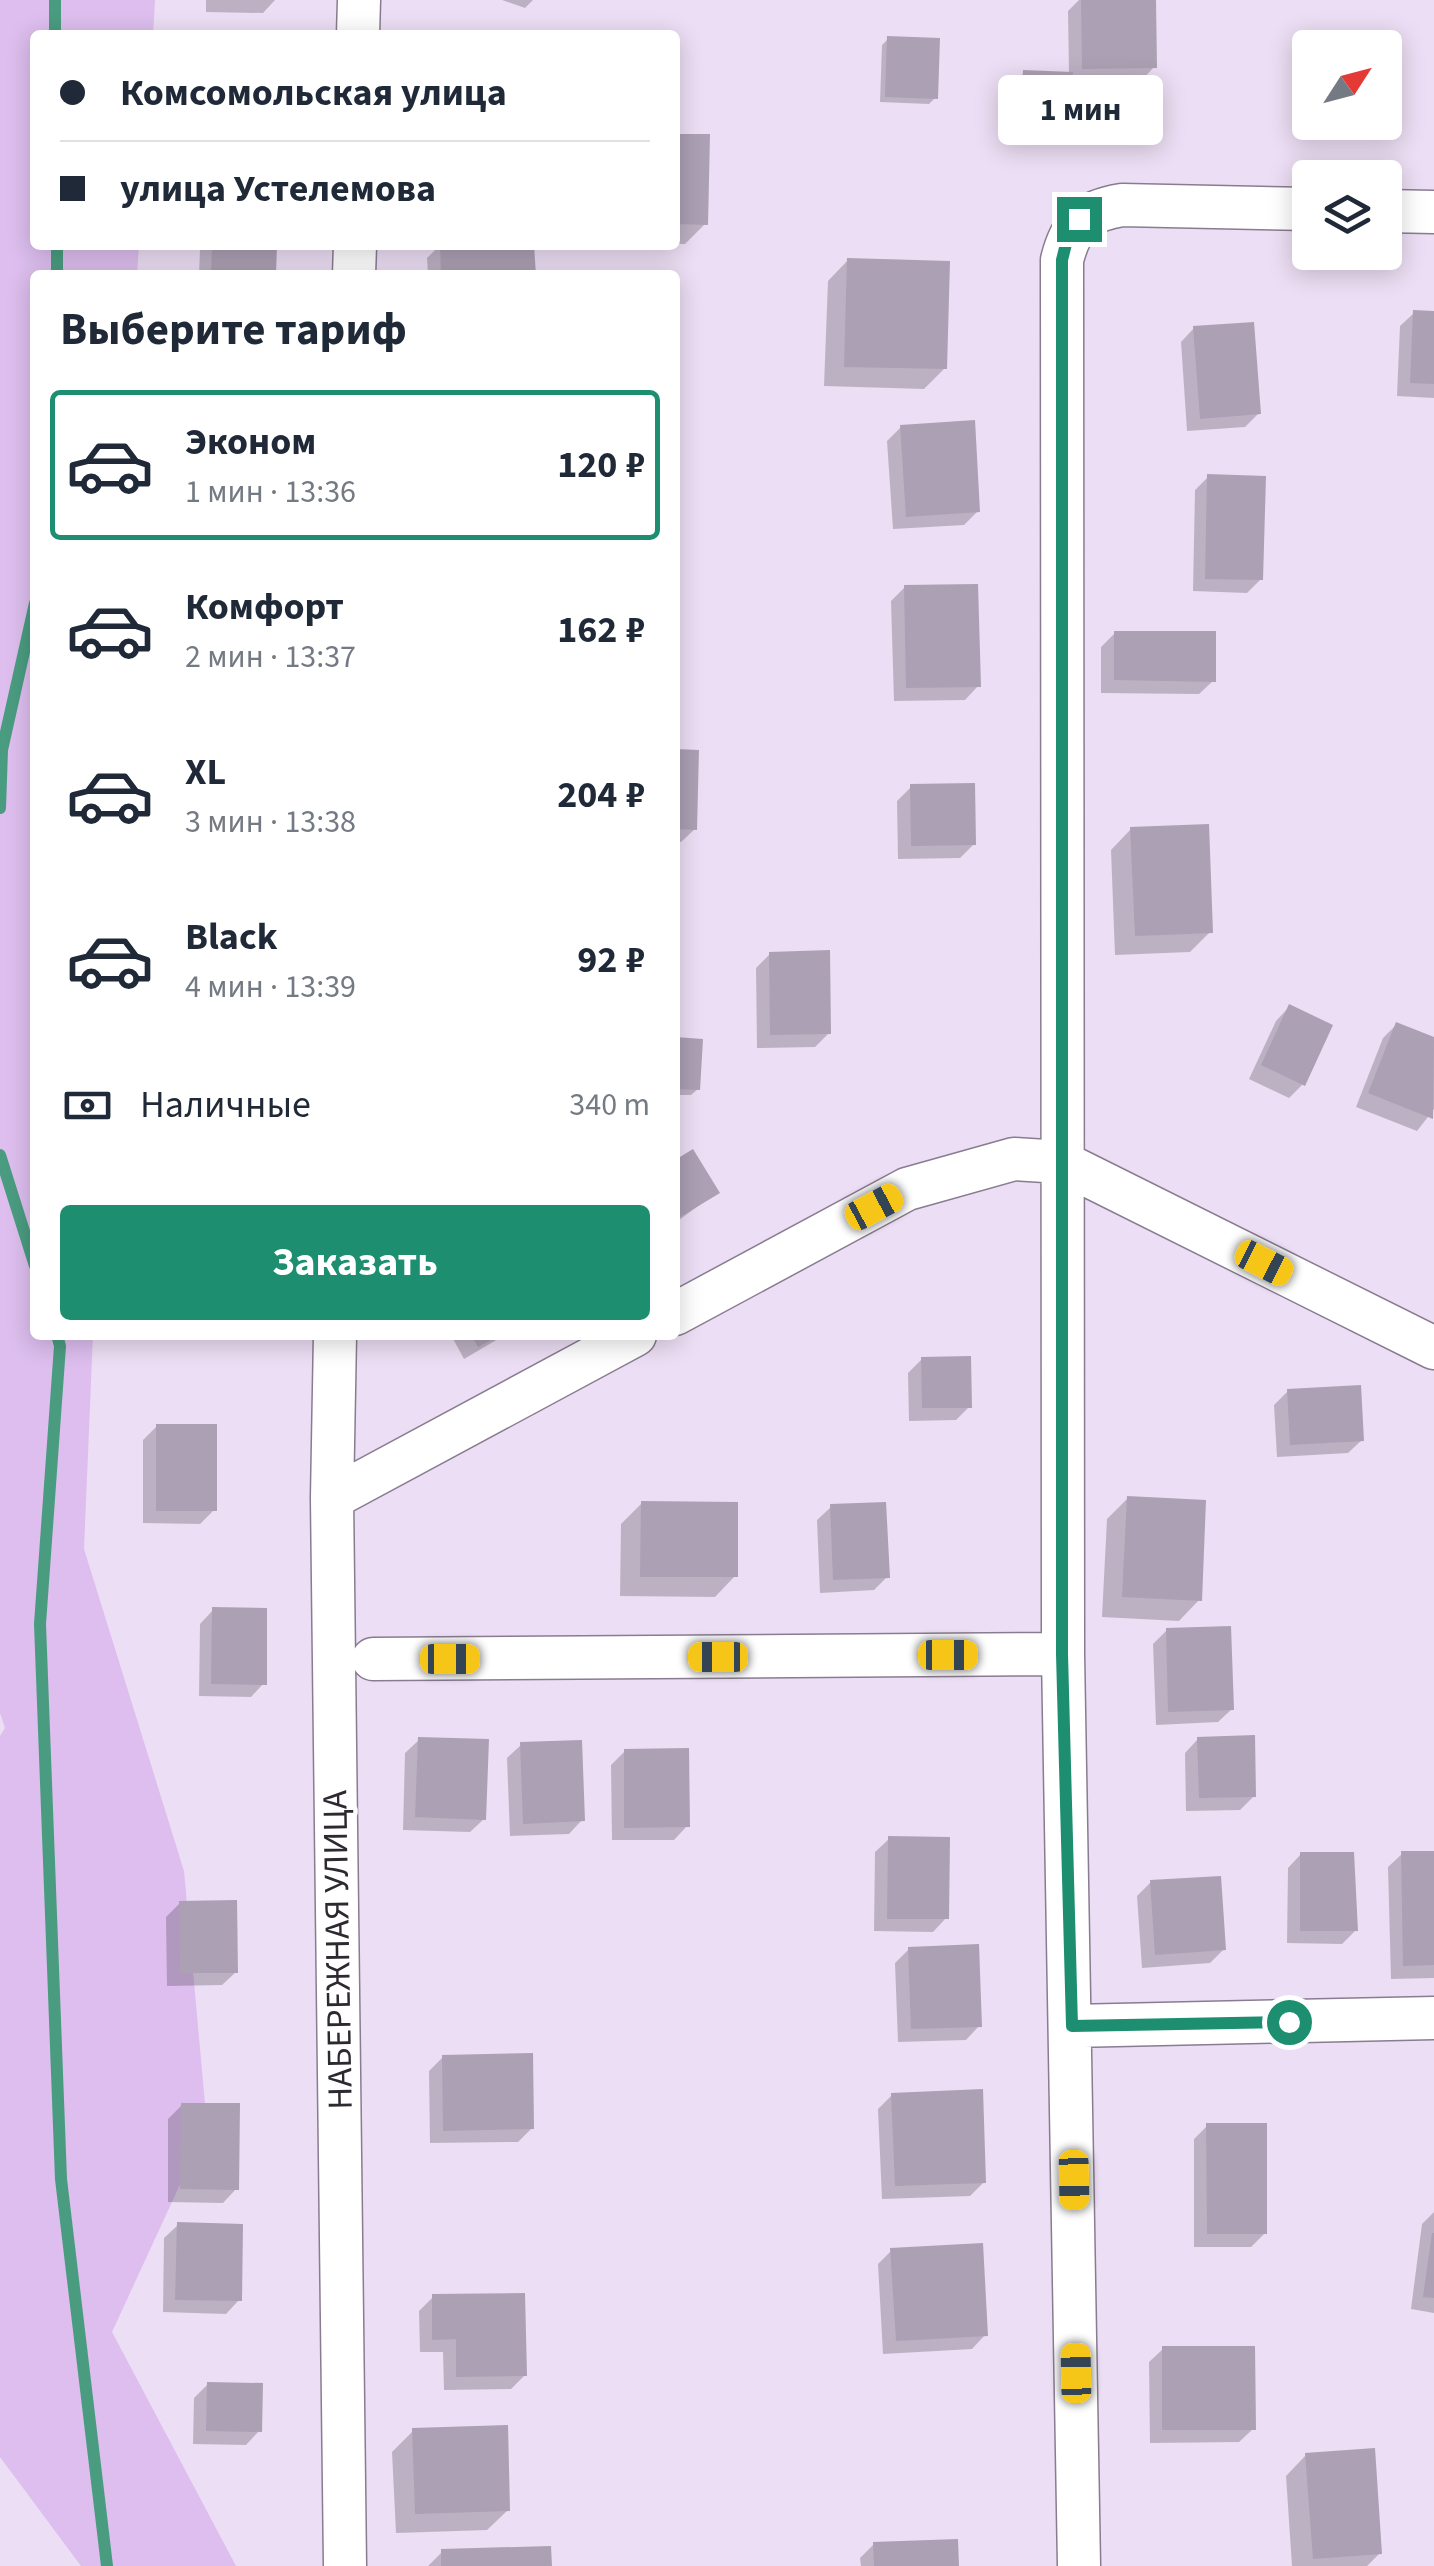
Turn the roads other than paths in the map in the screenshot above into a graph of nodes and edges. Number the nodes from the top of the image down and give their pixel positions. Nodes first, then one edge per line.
1 (359, 0) edge
2 (358, 30) edge
3 (1292, 209) edge
4 (1402, 211) edge
5 (1434, 212) edge
6 (1061, 1162) junction
7 (680, 1311) edge
8 (335, 1340) edge
9 (627, 1340) edge
10 (1434, 1348) edge
11 (332, 1498) junction
12 (1062, 1654) junction
13 (373, 1659) dead end
14 (1434, 2018) edge
15 (1072, 2026) junction
16 (345, 2566) edge
17 (1079, 2566) edge

1 - 2 street
3 - 6 street
4 - 5 street
6 - 7 street
6 - 10 street
6 - 12 street
8 - 11 street, НАБЕРЕЖНАЯ УЛИЦА
9 - 11 street
11 - 16 street, НАБЕРЕЖНАЯ УЛИЦА
12 - 13 street
12 - 15 street
14 - 15 street
15 - 17 street

